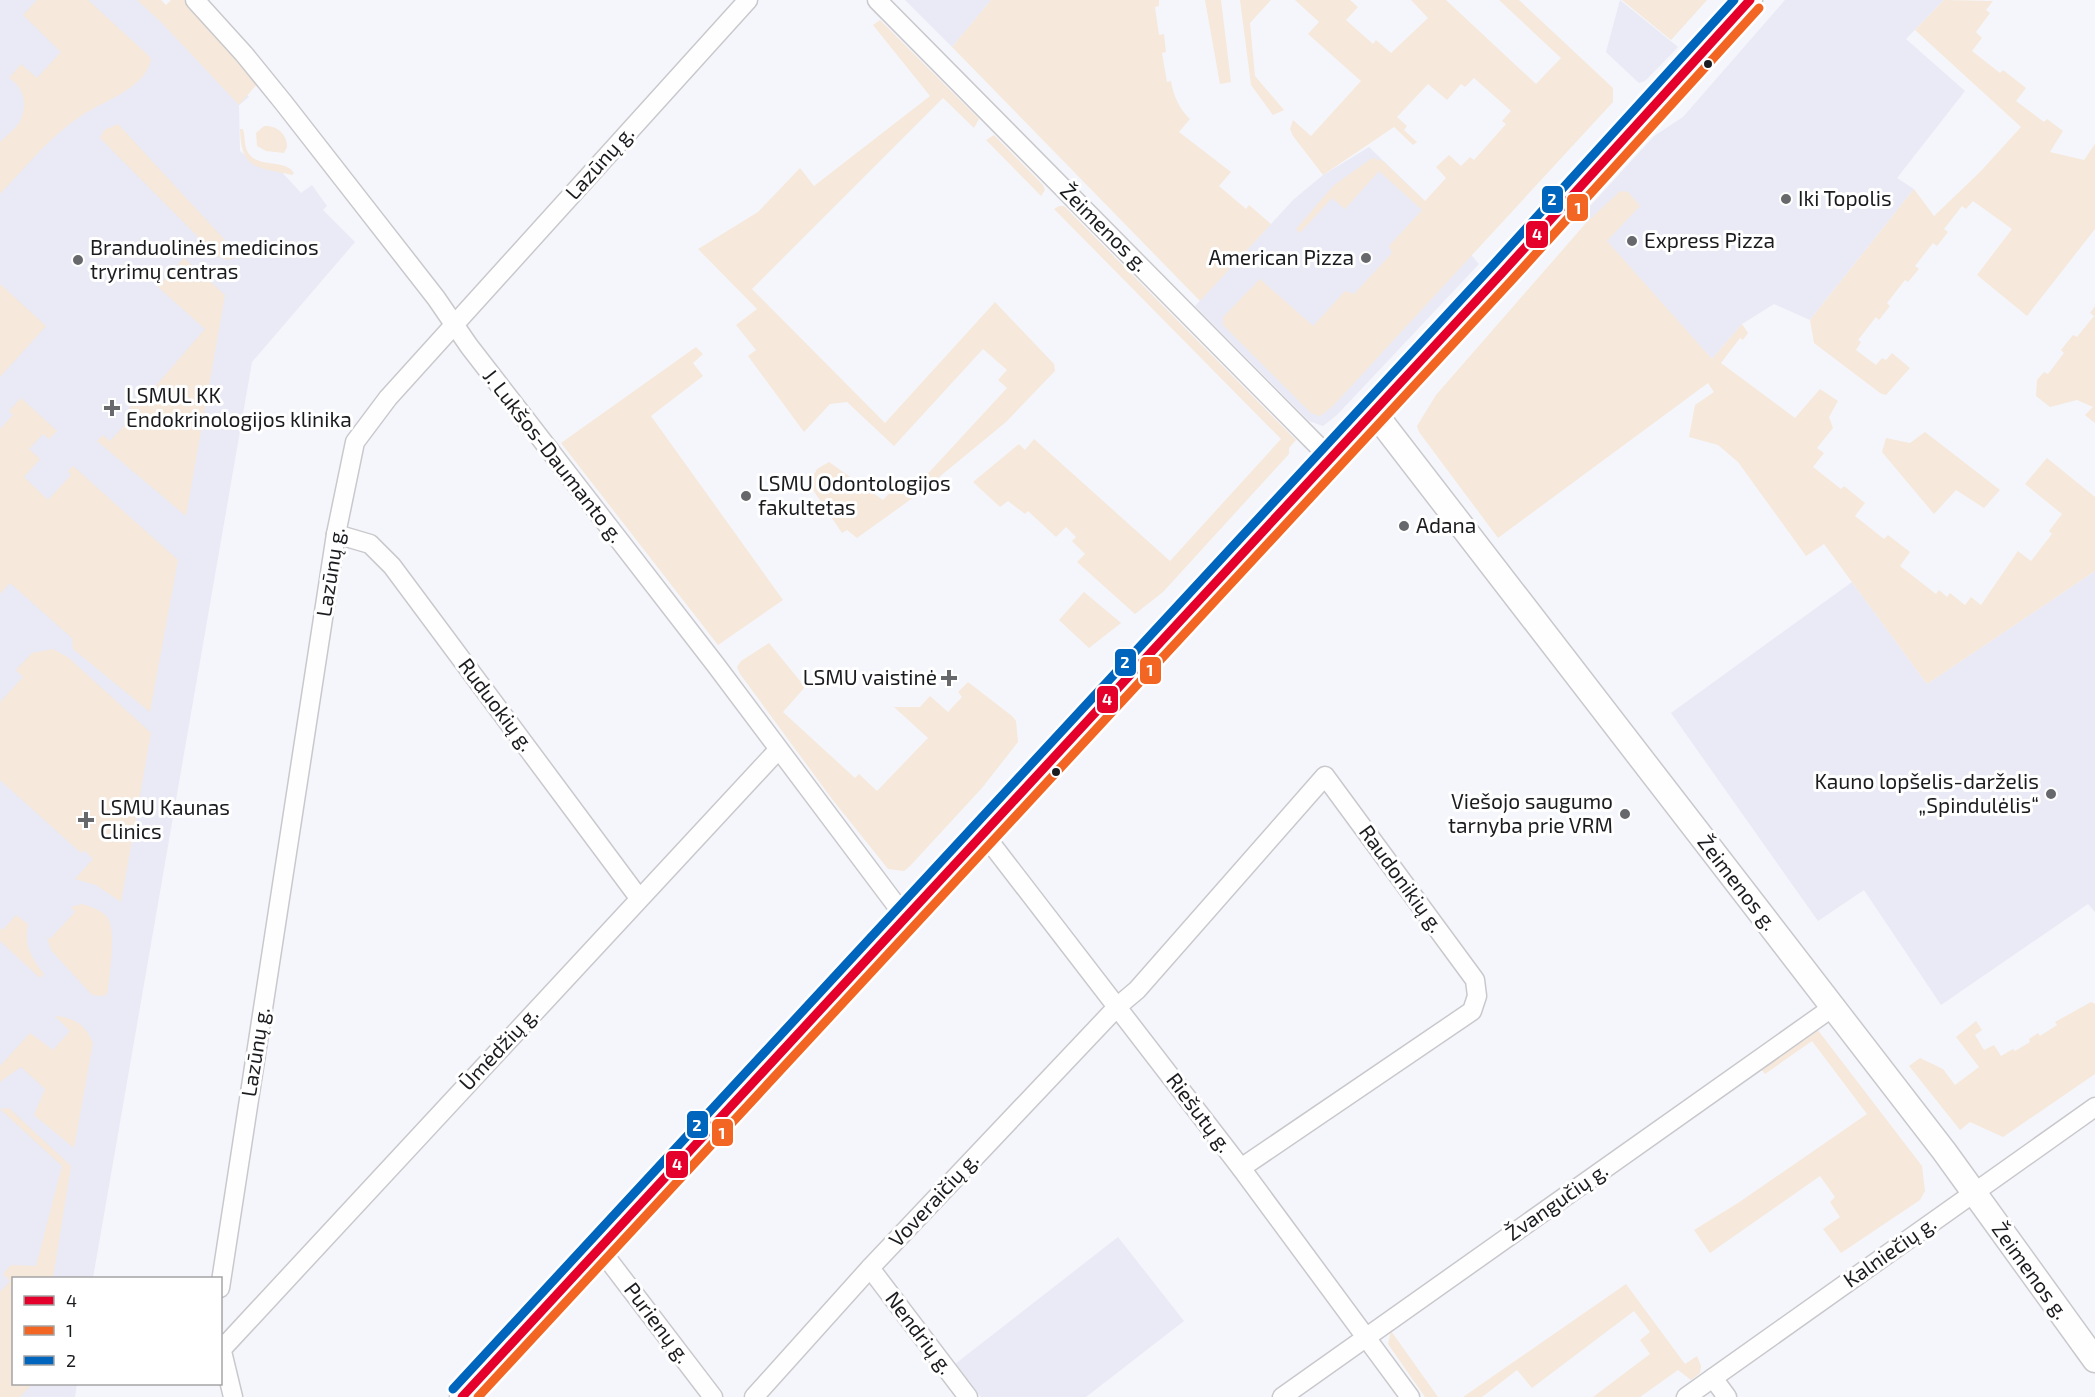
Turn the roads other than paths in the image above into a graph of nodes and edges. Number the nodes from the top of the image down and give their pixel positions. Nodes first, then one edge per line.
1 (195, 0) edge
2 (748, 0) edge
3 (877, 0) edge
4 (1750, 0) edge
5 (453, 324) junction
6 (1373, 411) junction
7 (1330, 458) junction
8 (336, 534) junction
9 (778, 750) junction
10 (983, 833) junction
11 (639, 898) junction
12 (905, 917) junction
13 (1118, 1006) junction
14 (1833, 1007) junction
15 (2095, 1107) edge
16 (1241, 1168) junction
17 (1974, 1193) junction
18 (600, 1249) junction
19 (870, 1268) junction
20 (222, 1277) edge
21 (1366, 1337) junction
22 (222, 1349) edge
23 (222, 1354) edge
24 (2095, 1360) edge
25 (1713, 1378) junction
26 (233, 1397) edge
27 (462, 1397) edge
28 (713, 1397) edge
29 (754, 1397) edge
30 (968, 1397) edge
31 (1282, 1397) edge
32 (1410, 1397) edge
33 (1686, 1397) edge
34 (1727, 1397) edge

1 - 5 street, J. Lukšos-Daumanto g.
2 - 5 street, Lazūnų g.
3 - 7 street, Žeimenos g.
4 - 6 main road
5 - 8 street, Lazūnų g.
5 - 9 street, J. Lukšos-Daumanto g.
6 - 7 main road
6 - 14 main road, Žeimenos g.
7 - 10 main road
8 - 11 street, Ruduokių g.
8 - 20 street, Lazūnų g.
9 - 11 street, Ūmėdžių g.
9 - 12 street, J. Lukšos-Daumanto g.
10 - 12 main road
10 - 13 street, Riešutų g.
11 - 22 street, Ūmėdžių g.
12 - 18 main road
13 - 16 street, Riešutų g.
13 - 16 street, Raudonikių g.
13 - 19 street, Voveraičių g.
14 - 17 main road, Žeimenos g.
14 - 21 street, Žvangučių g.
15 - 17 street, Kalniečių g.
16 - 21 street, Riešutų g.
17 - 24 main road, Žeimenos g.
17 - 25 street, Kalniečių g.
18 - 27 main road
18 - 28 street, Purienų g.
19 - 29 street, Voveraičių g.
19 - 30 street, Nendrių g.
21 - 31 street, Žvangučių g.
21 - 32 street, Riešutų g.
23 - 26 street
25 - 33 street, Kalniečių g.
25 - 34 street

